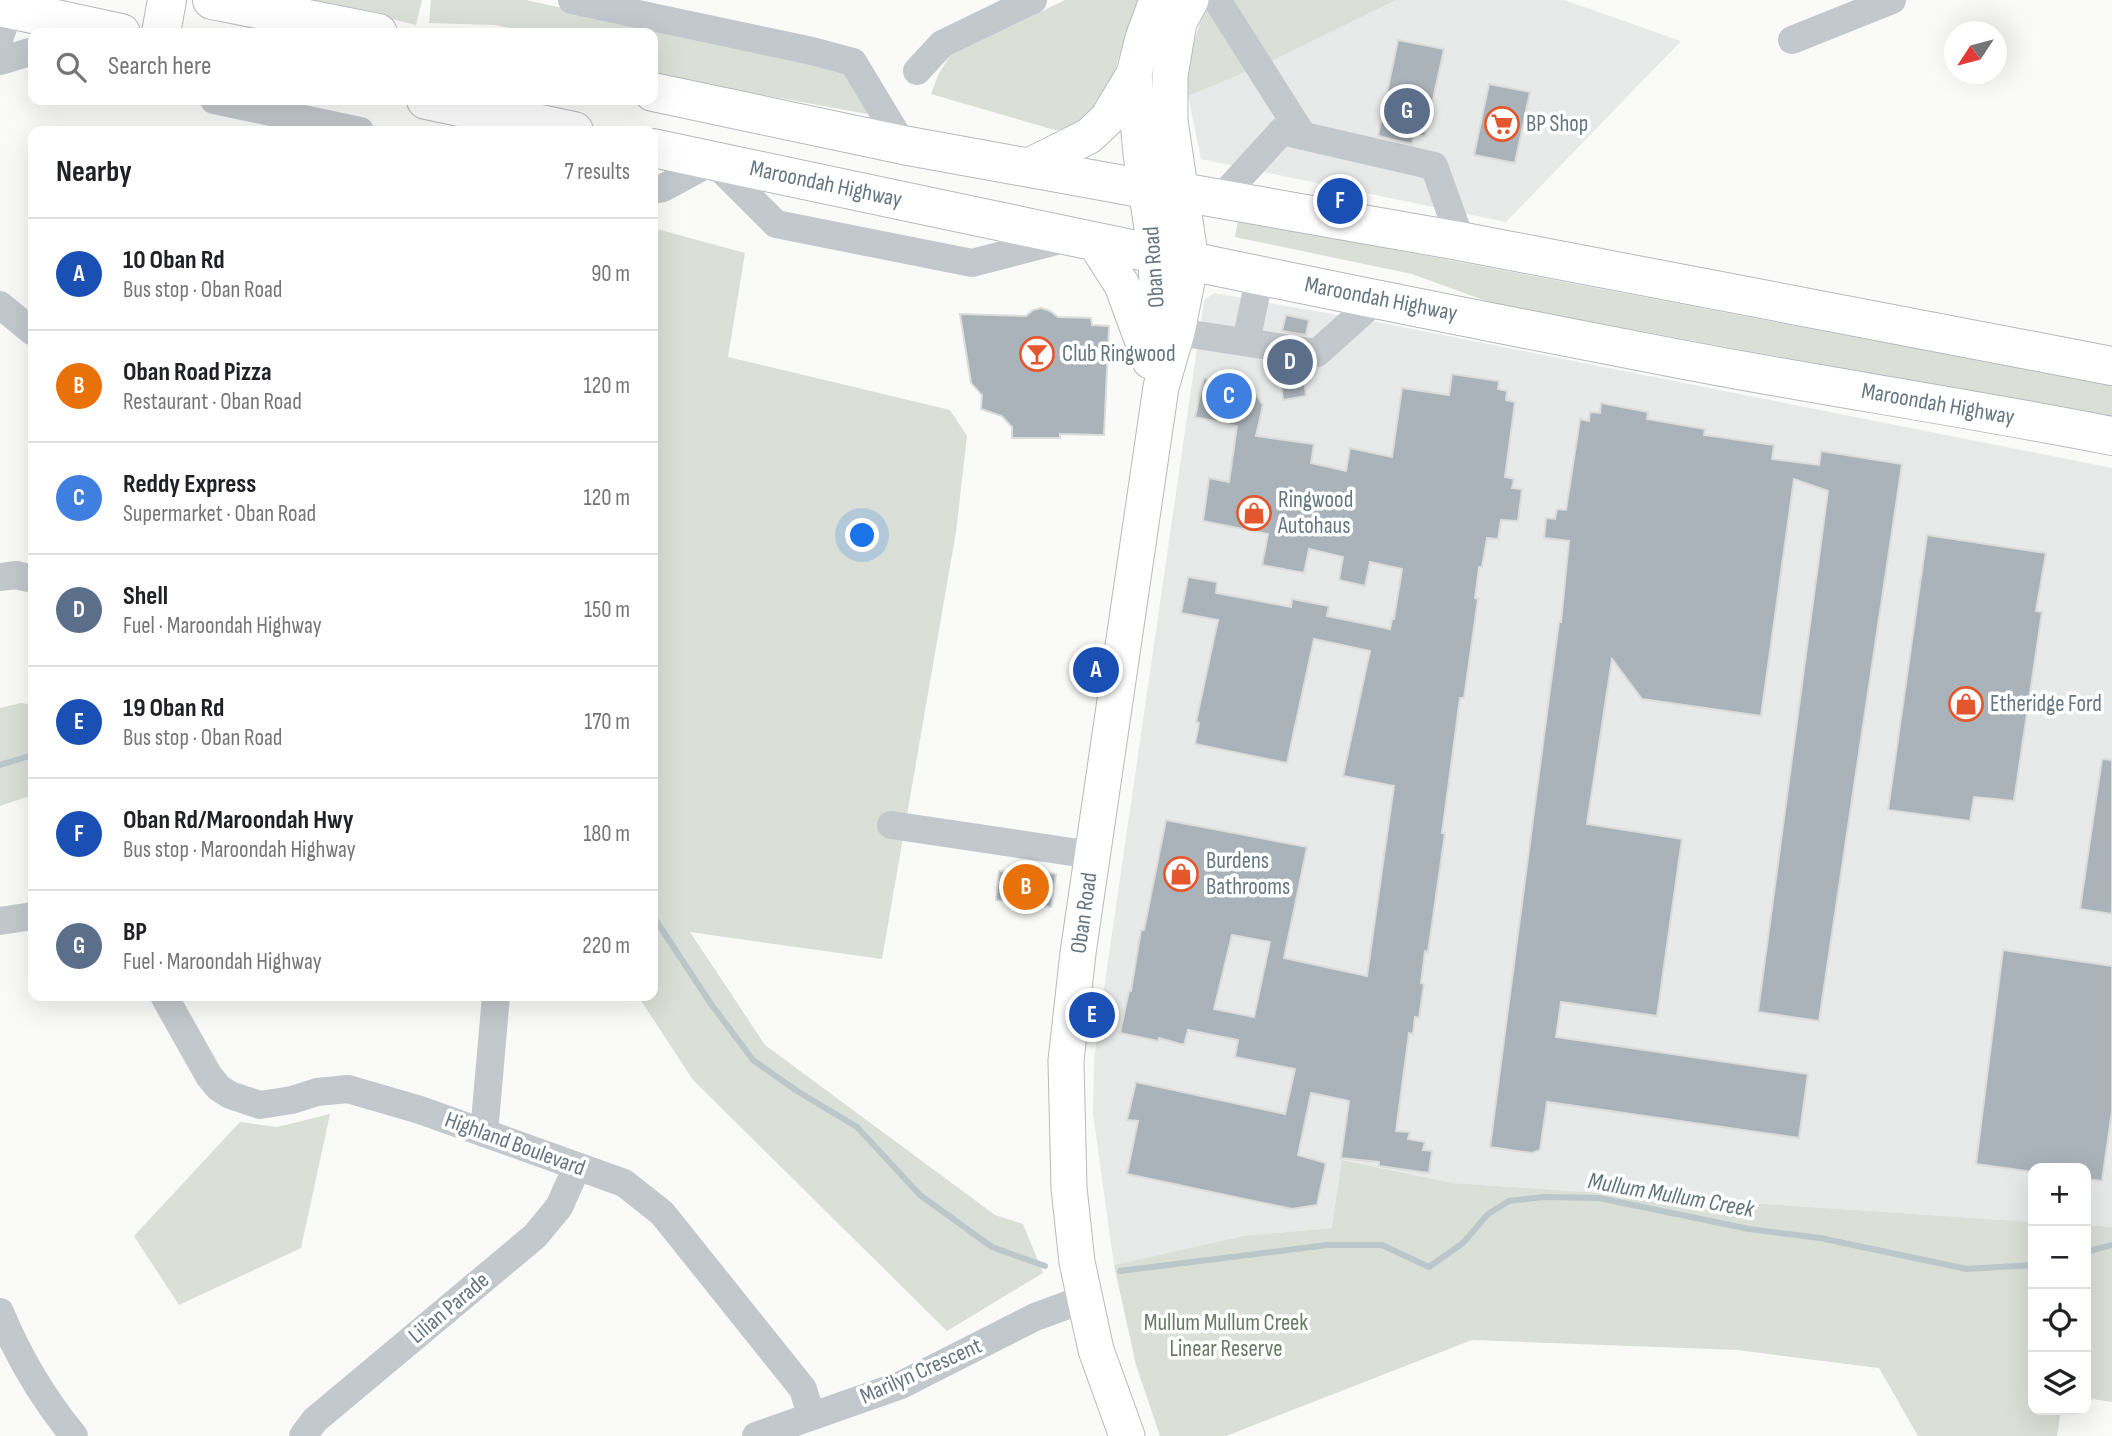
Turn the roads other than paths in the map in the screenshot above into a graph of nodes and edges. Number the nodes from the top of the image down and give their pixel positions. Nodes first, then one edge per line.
1 (167, 0) edge
2 (212, 0) edge
3 (572, 0) edge
4 (1033, 0) edge
5 (1157, 0) edge
6 (1191, 0) edge
7 (1217, 0) edge
8 (1892, 0) edge
9 (263, 3) edge
10 (657, 9) edge
11 (5, 13) edge
12 (70, 28) edge
13 (162, 28) edge
14 (359, 28) edge
15 (1792, 40) dead end
16 (28, 53) edge
17 (0, 61) edge
18 (917, 71) dead end
19 (1135, 74) junction
20 (658, 93) edge
21 (263, 105) edge
22 (450, 105) edge
23 (303, 109) edge
24 (347, 126) edge
25 (551, 126) edge
26 (1303, 136) junction
27 (903, 145) junction
28 (658, 149) edge
29 (713, 161) junction
30 (1027, 167) junction
31 (658, 189) edge
32 (1164, 191) junction
33 (1220, 200) junction
34 (1085, 239) junction
35 (1461, 241) junction
36 (1173, 258) junction
37 (1261, 275) junction
38 (1377, 299) junction
39 (0, 305) edge
40 (28, 328) edge
41 (1177, 332) junction
42 (1246, 342) junction
43 (2112, 366) edge
44 (1161, 387) junction
45 (2112, 436) edge
46 (0, 577) edge
47 (28, 578) edge
48 (891, 825) dead end
49 (1092, 855) junction
50 (28, 917) edge
51 (0, 920) edge
52 (167, 1001) edge
53 (496, 1001) edge
54 (484, 1133) junction
55 (577, 1167) junction
56 (1084, 1299) junction
57 (0, 1311) edge
58 (811, 1416) junction
59 (74, 1436) edge
60 (303, 1436) edge
61 (756, 1436) edge
62 (1126, 1436) edge

1 - 13 highway
2 - 9 highway
3 - 10 street
4 - 18 street
5 - 19 main road
6 - 32 main road
7 - 26 street
8 - 15 street
9 - 14 highway
10 - 27 street
11 - 12 highway
16 - 17 street
19 - 30 main road
19 - 32 main road
20 - 27 highway
21 - 23 street
22 - 25 highway
23 - 24 street
26 - 33 street
26 - 35 street
27 - 30 highway
28 - 29 highway, Maroondah Highway
29 - 31 street
29 - 34 highway, Maroondah Highway
30 - 32 highway
32 - 33 highway
32 - 36 main road, Oban Road
33 - 35 highway
34 - 36 highway, Maroondah Highway
34 - 44 main road
35 - 43 highway
36 - 37 highway, Maroondah Highway
36 - 41 main road, Oban Road
36 - 44 main road, Oban Road
37 - 38 highway, Maroondah Highway
37 - 42 street
38 - 42 street
38 - 45 highway, Maroondah Highway
39 - 40 street
41 - 42 street
41 - 44 main road, Oban Road
44 - 49 main road, Oban Road
46 - 47 street
48 - 49 street
49 - 56 main road, Oban Road
50 - 51 street
52 - 54 street, Highland Boulevard
53 - 54 street
54 - 55 street, Highland Boulevard
55 - 58 street, Highland Boulevard
55 - 60 street, Lilian Parade
56 - 58 street, Marilyn Crescent
56 - 62 main road, Oban Road
57 - 59 street
58 - 61 street, Marilyn Crescent

